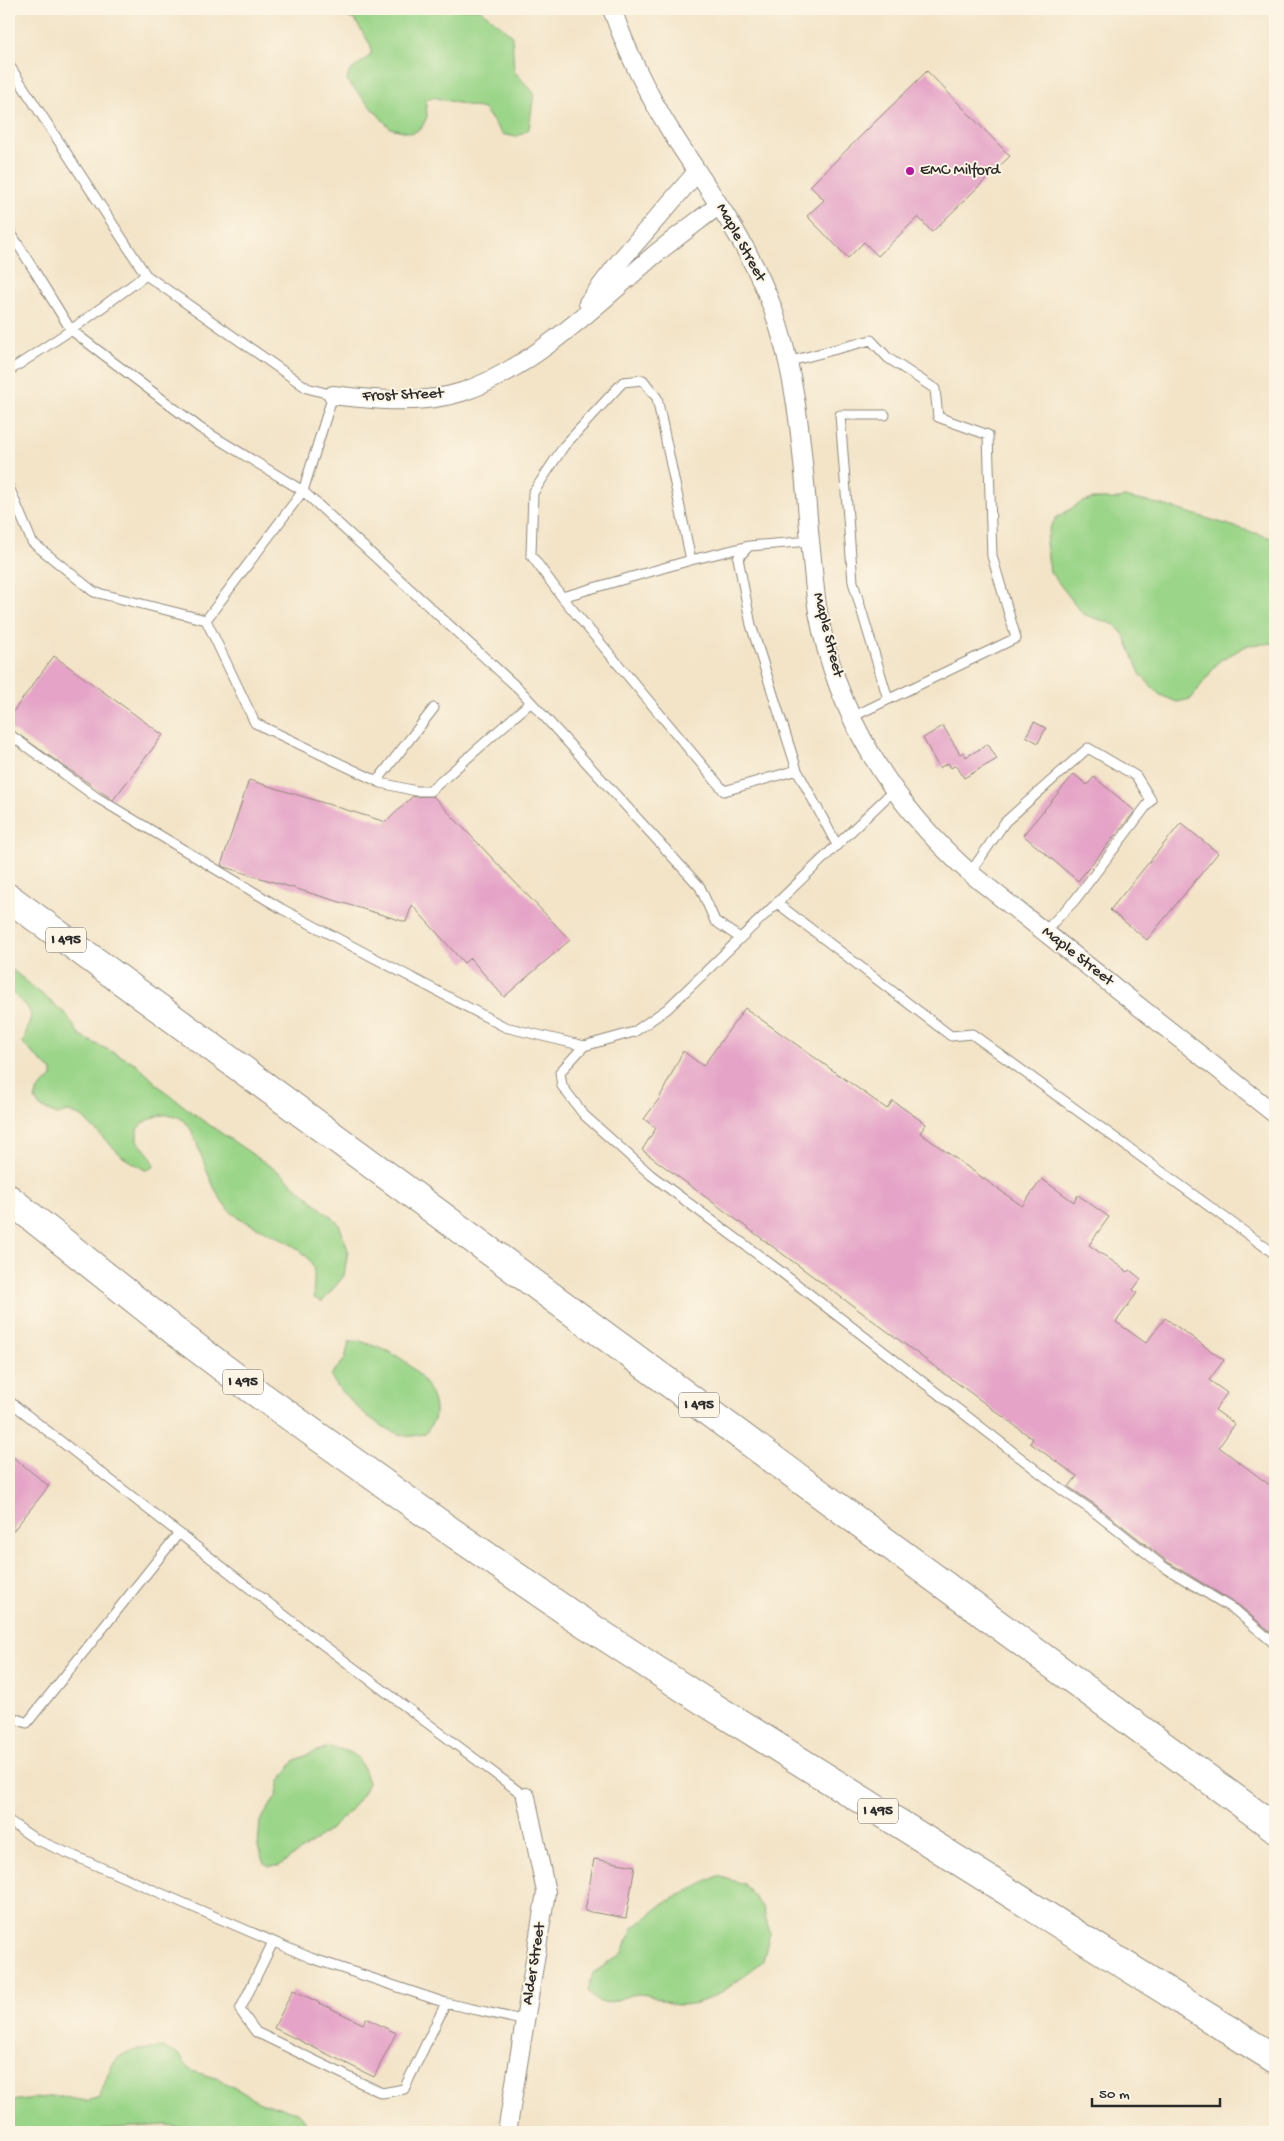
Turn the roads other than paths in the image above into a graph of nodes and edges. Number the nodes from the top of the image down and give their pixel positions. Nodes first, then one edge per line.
1 (612, 9) edge
2 (9, 65) edge
3 (697, 172) junction
4 (719, 205) junction
5 (9, 230) edge
6 (146, 275) junction
7 (573, 324) junction
8 (71, 330) junction
9 (787, 362) junction
10 (9, 371) edge
11 (333, 395) junction
12 (884, 415) dead end
13 (9, 487) edge
14 (303, 491) junction
15 (811, 541) junction
16 (749, 546) junction
17 (691, 560) junction
18 (562, 596) junction
19 (206, 620) junction
20 (888, 699) junction
21 (531, 702) junction
22 (434, 708) dead end
23 (852, 717) junction
24 (9, 734) edge
25 (797, 770) junction
26 (377, 780) junction
27 (893, 791) junction
28 (837, 845) junction
29 (970, 873) junction
30 (9, 898) edge
31 (777, 903) junction
32 (1044, 932) junction
33 (740, 938) junction
34 (584, 1046) junction
35 (1275, 1114) edge
36 (9, 1199) edge
37 (1275, 1254) edge
38 (9, 1401) edge
39 (179, 1533) junction
40 (1275, 1644) edge
41 (9, 1716) edge
42 (526, 1797) joint
43 (9, 1821) edge
44 (1275, 1828) edge
45 (273, 1942) junction
46 (446, 2003) junction
47 (526, 2021) junction
48 (1275, 2059) edge
49 (507, 2132) edge

1 - 3 street, Maple Street
2 - 6 lane
3 - 4 street, Maple Street
3 - 7 street, Frost Street
4 - 7 street, Frost Street
4 - 9 street, Maple Street
5 - 8 lane
6 - 8 lane
6 - 11 lane
7 - 11 street, Frost Street
8 - 10 lane
8 - 14 lane
9 - 15 street, Maple Street
9 - 20 lane
11 - 14 lane
12 - 20 lane
13 - 19 lane
14 - 19 lane
14 - 21 lane
15 - 16 lane
15 - 23 street, Maple Street
16 - 17 lane
16 - 25 lane
17 - 18 lane
17 - 18 lane
18 - 25 lane
19 - 26 lane
20 - 23 lane
21 - 26 lane
21 - 33 lane
22 - 26 lane
23 - 27 street, Maple Street
24 - 34 lane
25 - 28 lane
27 - 28 lane
27 - 29 street, Maple Street
28 - 31 lane
29 - 32 street, Maple Street
29 - 32 lane
30 - 44 highway, I 495
31 - 33 lane
31 - 37 lane
32 - 35 street, Maple Street
33 - 34 lane
34 - 40 lane
36 - 48 highway, I 495
38 - 39 lane
39 - 41 lane
39 - 42 lane
42 - 47 street, Alder Street
43 - 45 lane
45 - 46 lane
45 - 46 lane
46 - 47 lane
47 - 49 street, Alder Street

